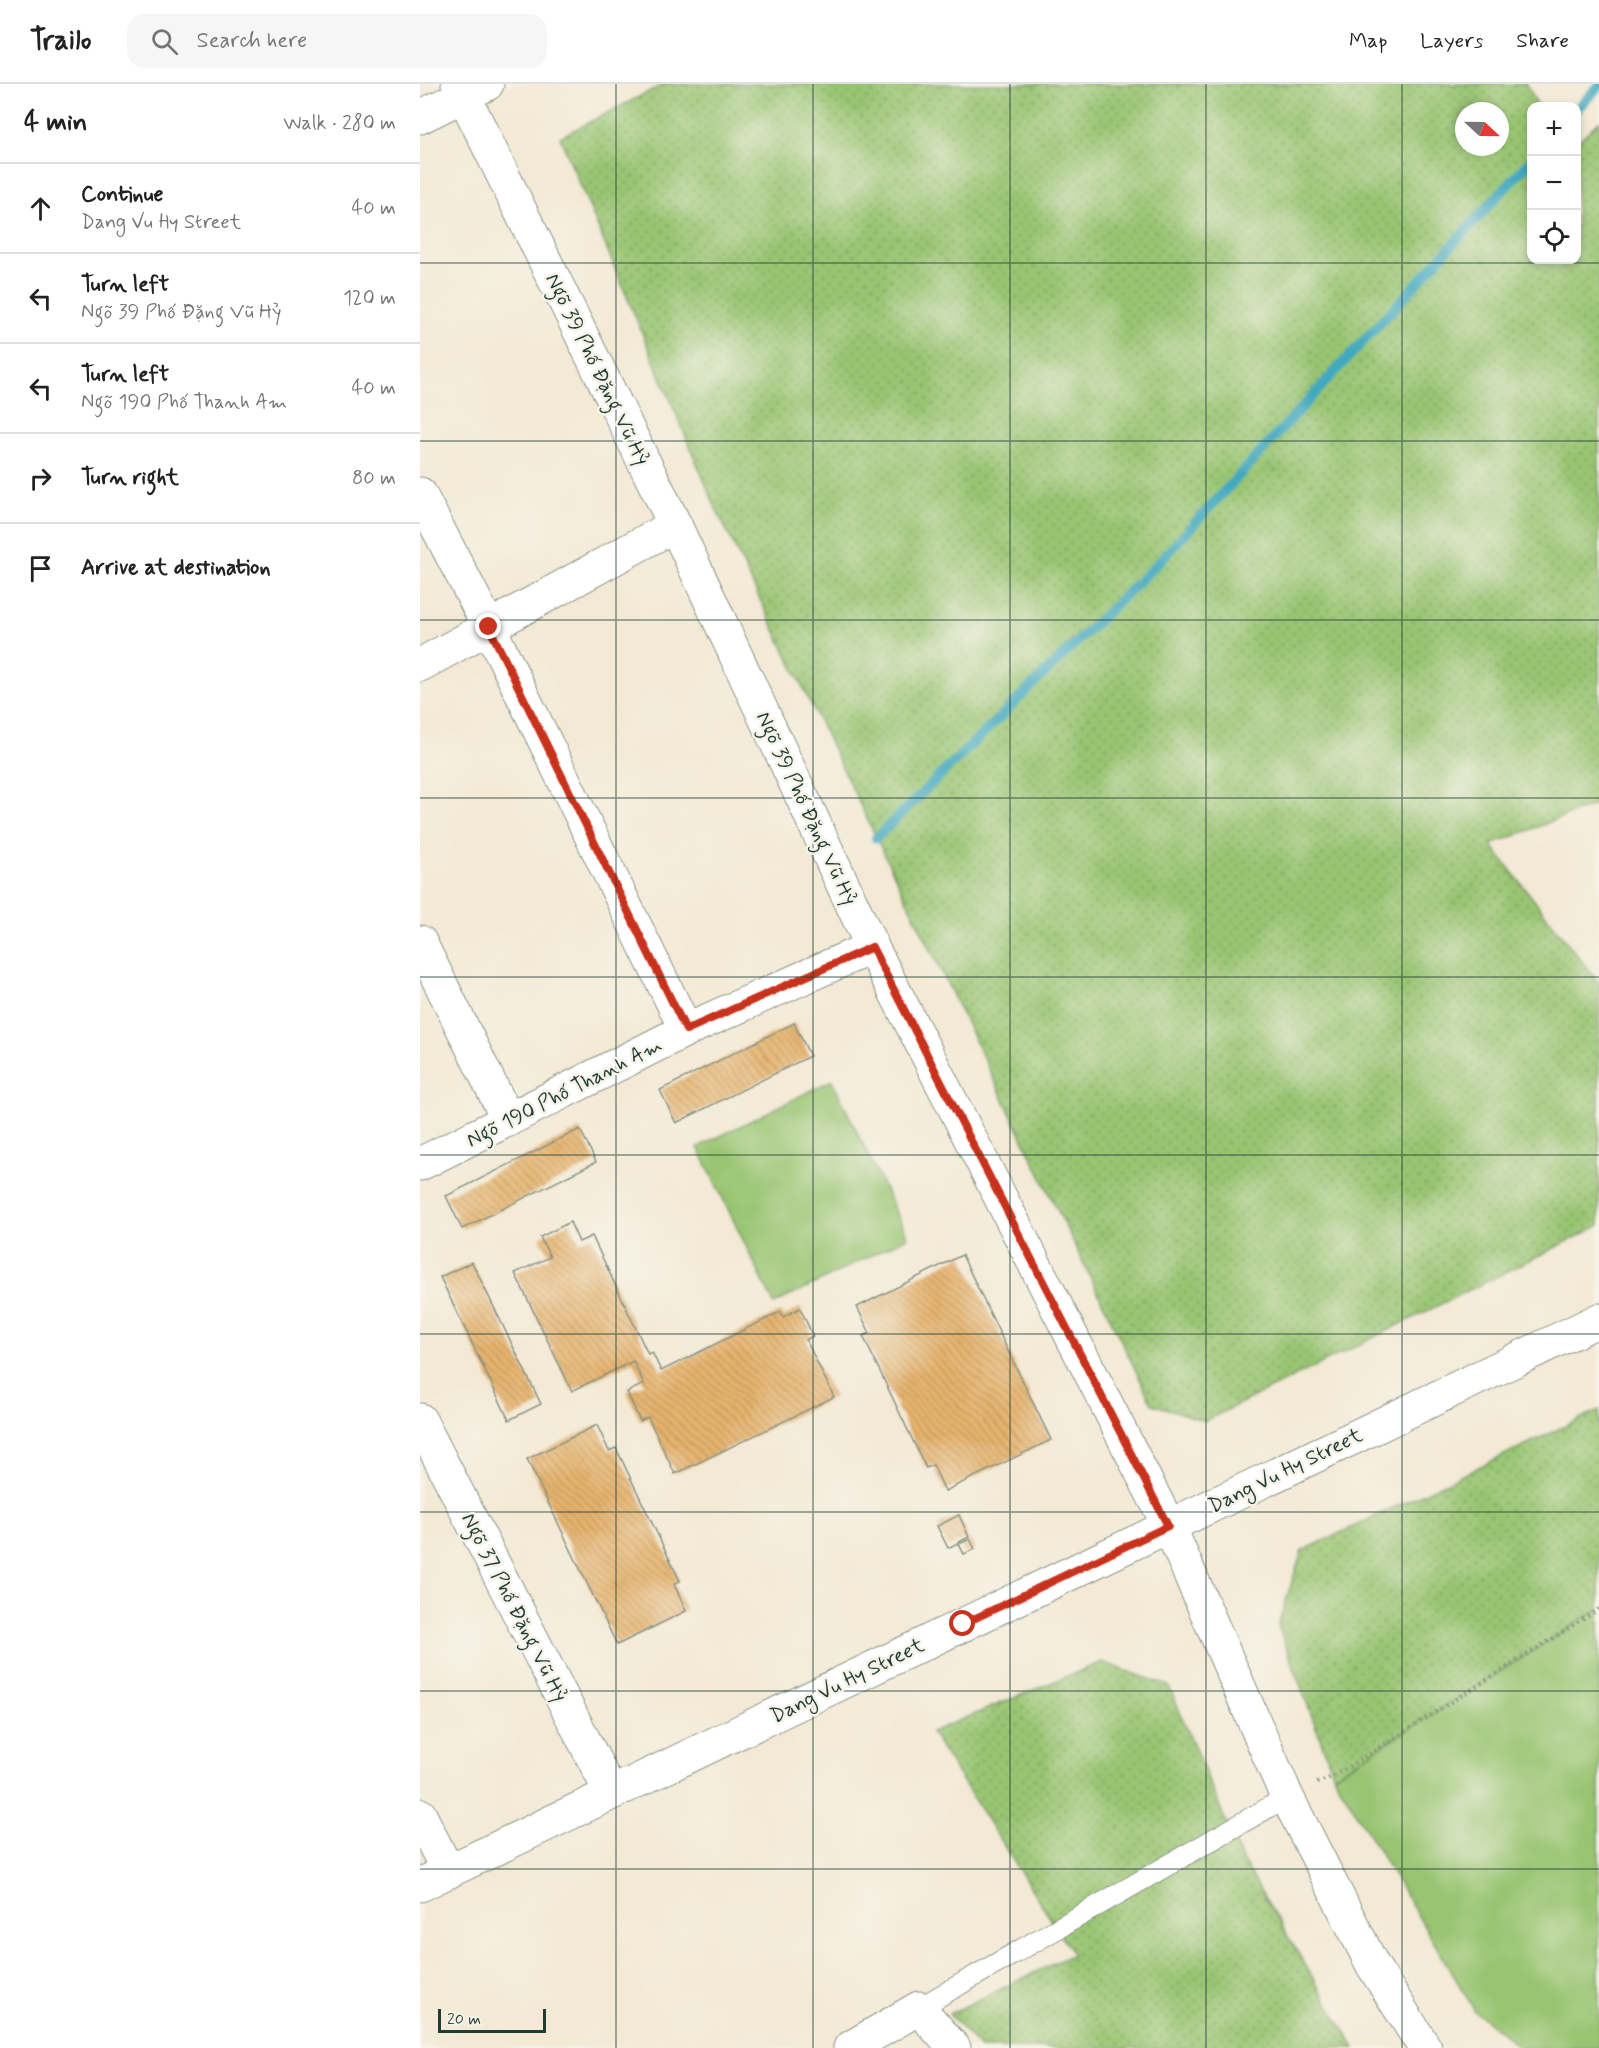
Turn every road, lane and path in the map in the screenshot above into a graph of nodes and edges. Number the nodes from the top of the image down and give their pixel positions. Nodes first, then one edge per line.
1 (469, 88) edge
2 (420, 117) edge
3 (420, 494) edge
4 (675, 525) junction
5 (489, 627) junction
6 (420, 665) edge
7 (420, 942) edge
8 (872, 947) junction
9 (686, 1030) junction
10 (508, 1120) junction
11 (420, 1164) edge
12 (1599, 1320) edge
13 (420, 1420) edge
14 (1168, 1526) junction
15 (1599, 1609) edge
16 (611, 1793) junction
17 (1287, 1797) junction
18 (420, 1815) edge
19 (434, 1878) edge
20 (919, 2008) junction
21 (850, 2048) edge
22 (954, 2048) edge
23 (1425, 2048) edge

1 - 2 street
1 - 4 street, Ngõ 39 Phố Đặng Vũ Hỷ
3 - 5 street
4 - 5 street
4 - 8 street, Ngõ 39 Phố Đặng Vũ Hỷ
5 - 6 street
5 - 9 street
7 - 10 street
8 - 9 street, Ngõ 190 Phố Thanh Am
8 - 14 street, Ngõ 39 Phố Đặng Vũ Hỷ
9 - 10 street, Ngõ 190 Phố Thanh Am
10 - 11 street, Ngõ 190 Phố Thanh Am
12 - 14 street, Dang Vu Hy Street
13 - 16 street, Ngõ 37 Phố Đặng Vũ Hỷ
14 - 16 street, Dang Vu Hy Street
14 - 17 street, Ngõ 39 Phố Đặng Vũ Hỷ
15 - 17 path
16 - 19 street, Dang Vu Hy Street
17 - 20 lane
17 - 23 street, Ngõ 39 Phố Đặng Vũ Hỷ
18 - 19 street
20 - 21 street
20 - 22 street

